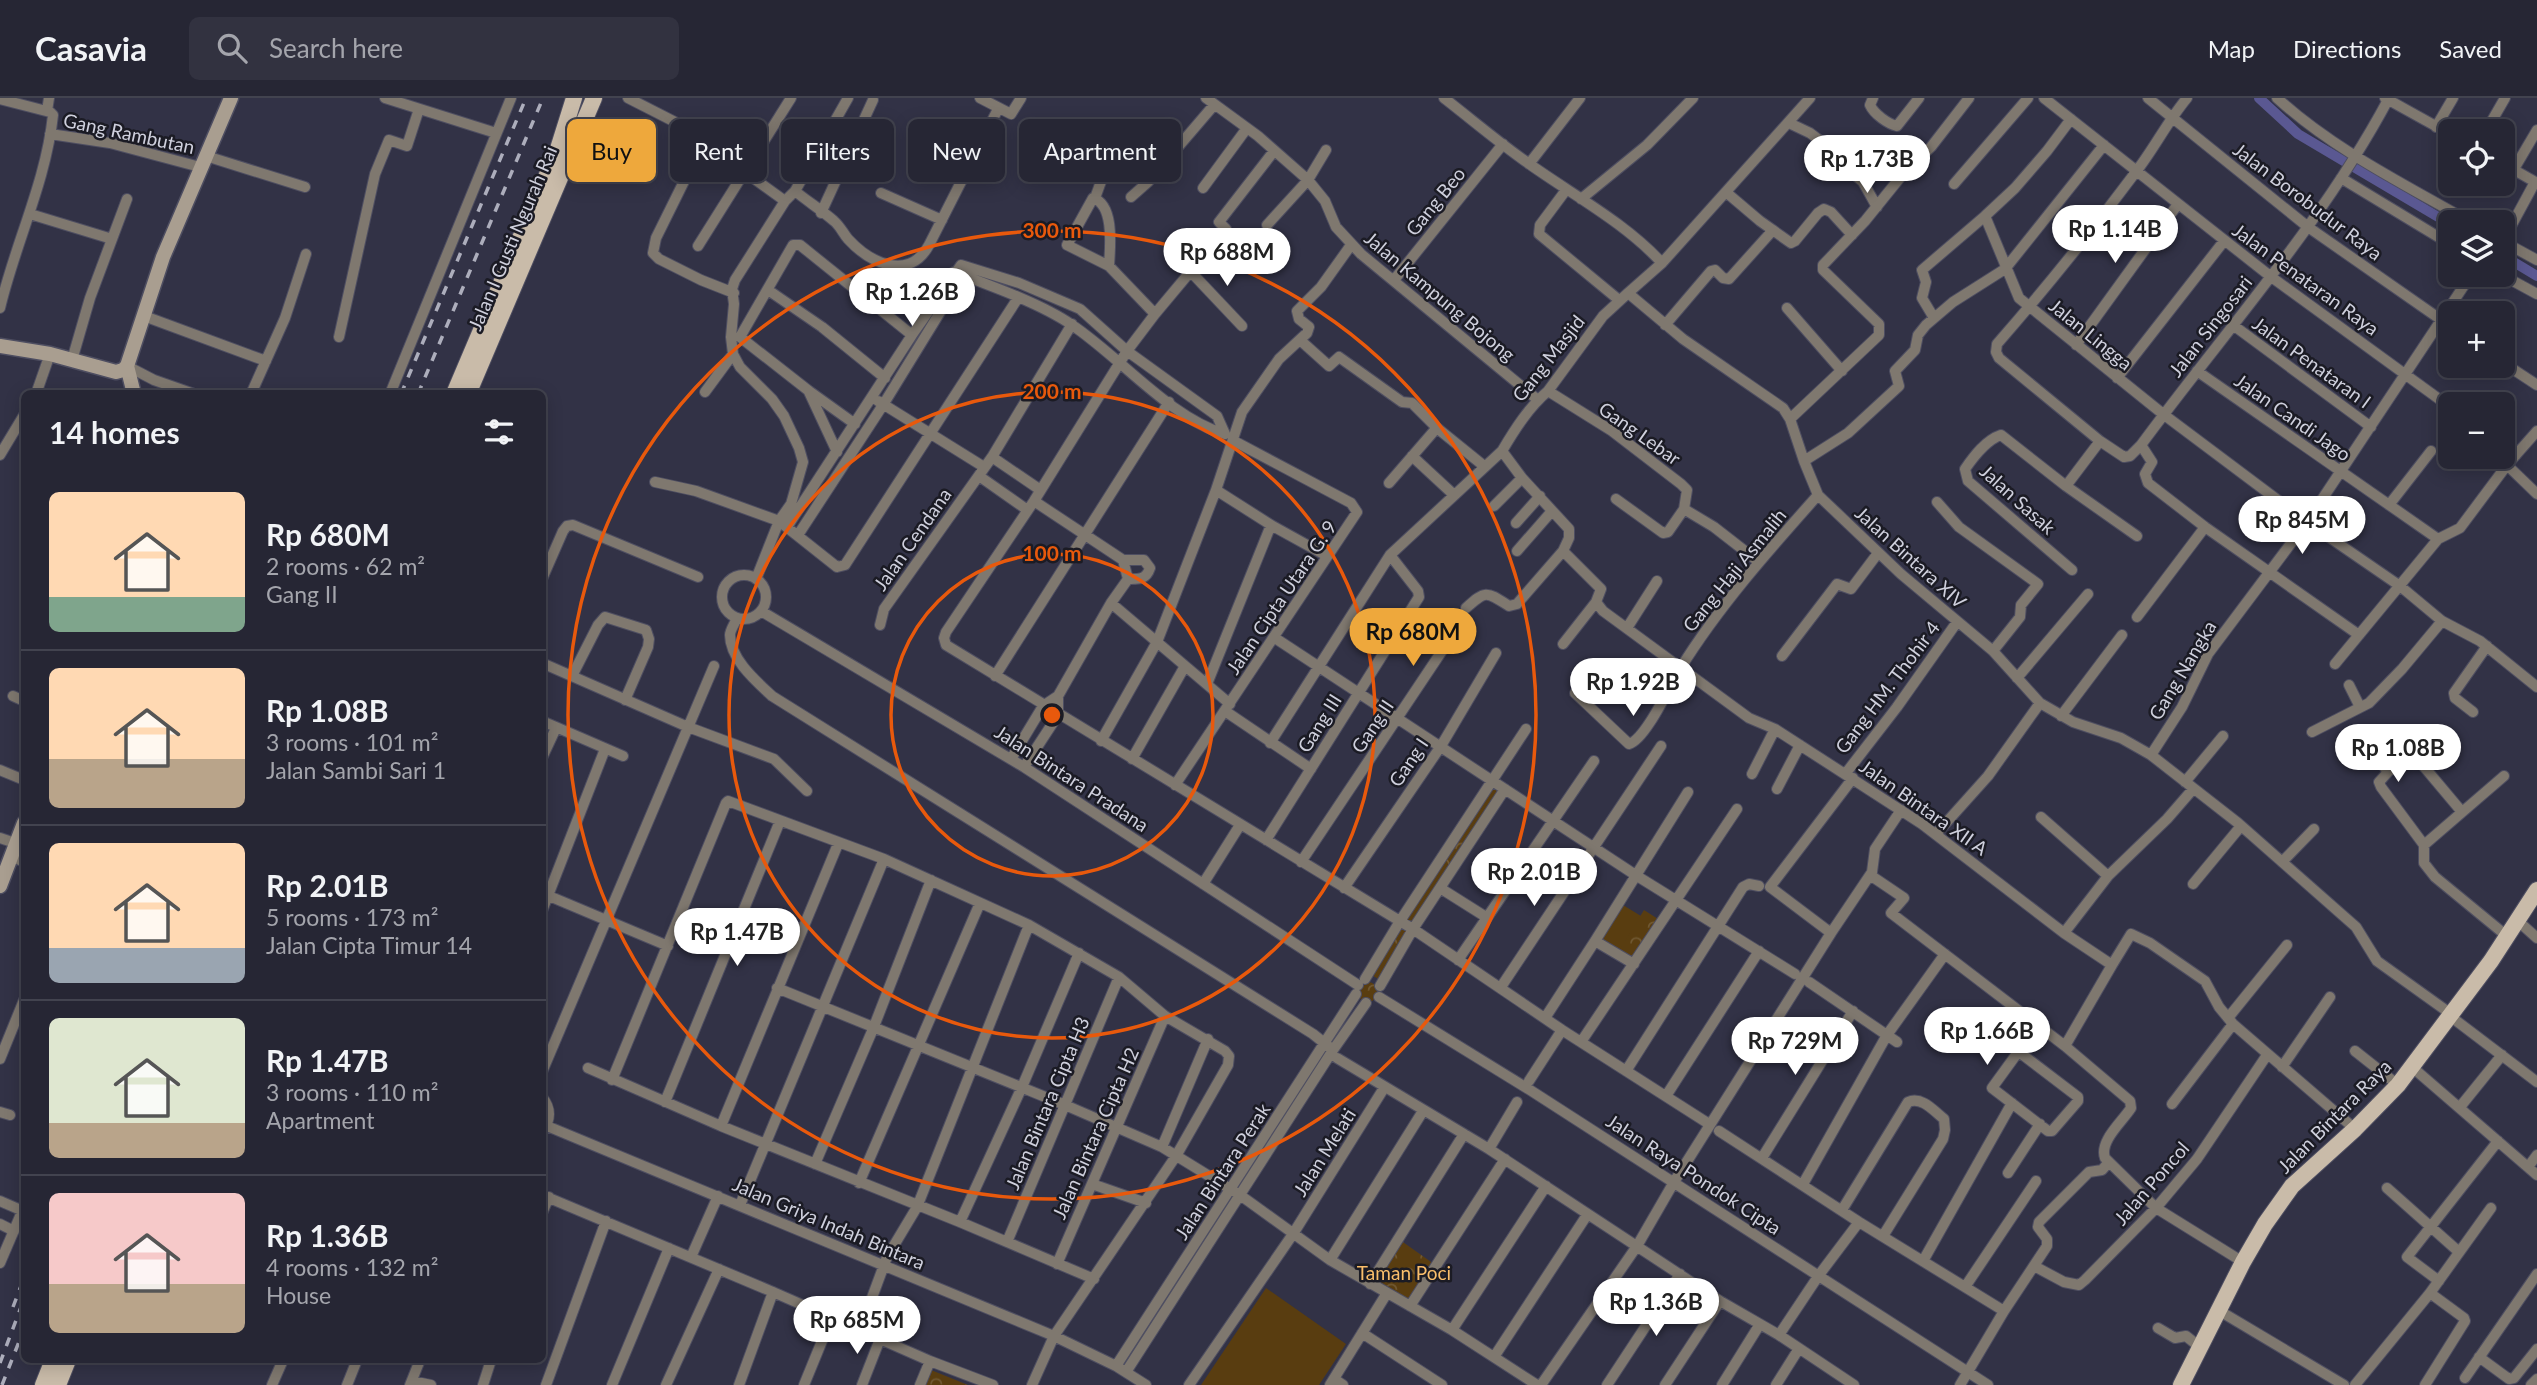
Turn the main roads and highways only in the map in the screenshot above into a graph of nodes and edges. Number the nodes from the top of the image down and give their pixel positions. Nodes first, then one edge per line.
1 (574, 98) edge
2 (594, 98) edge
3 (456, 390) edge
4 (470, 390) edge
5 (2537, 890) edge
6 (52, 1363) edge
7 (67, 1363) edge
8 (43, 1385) edge
9 (58, 1385) edge
10 (2181, 1385) edge

1 - 3 main road, Jalan I Gusti Ngurah Rai
2 - 4 main road, Jalan I Gusti Ngurah Rai
5 - 10 main road, Jalan Bintara Raya
6 - 8 main road
7 - 9 main road

